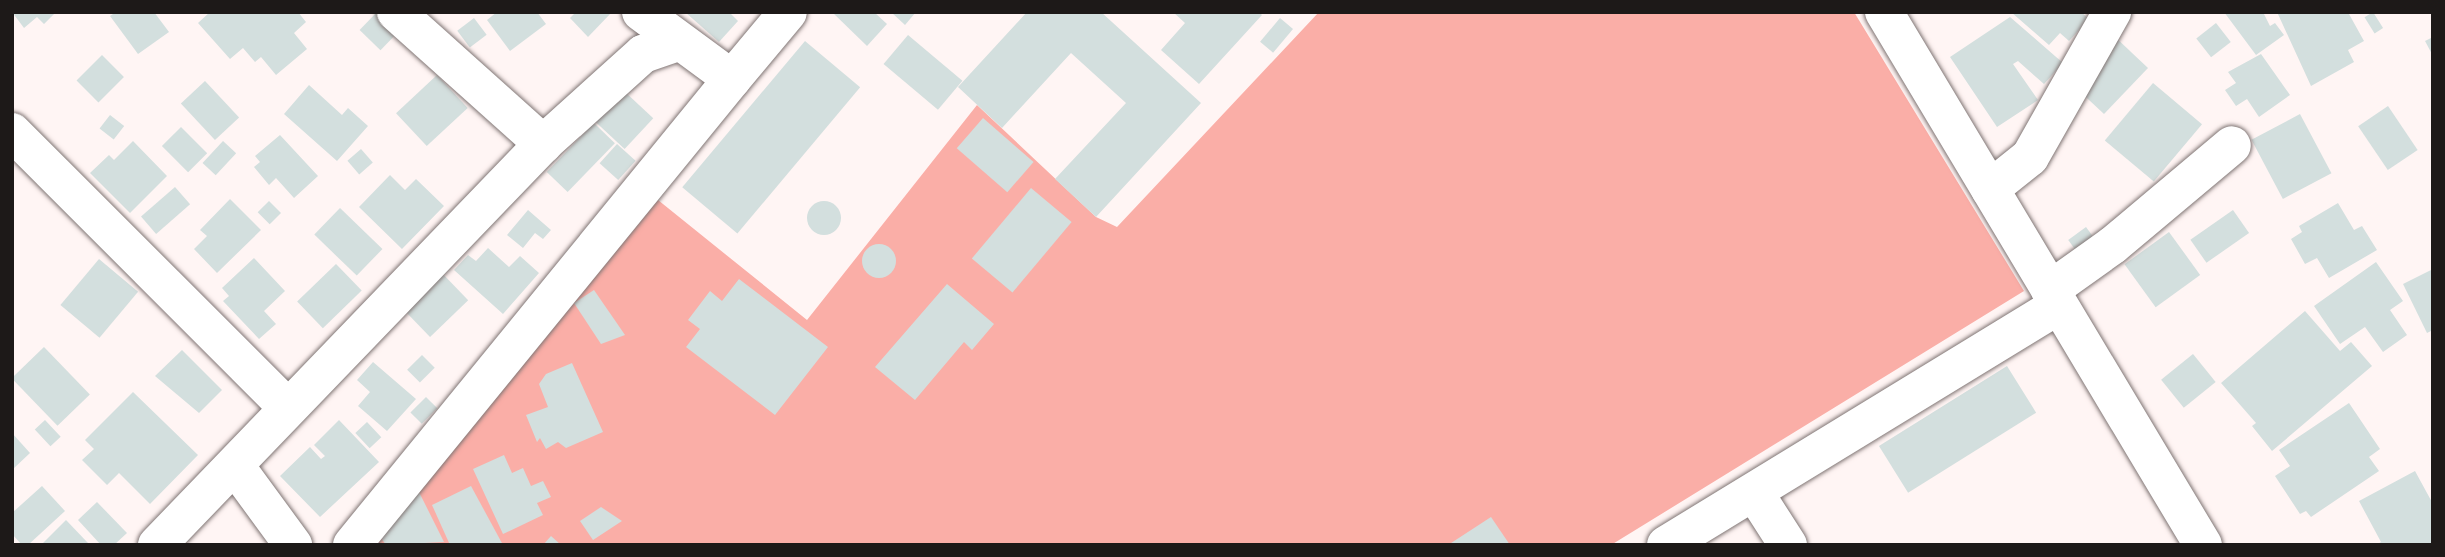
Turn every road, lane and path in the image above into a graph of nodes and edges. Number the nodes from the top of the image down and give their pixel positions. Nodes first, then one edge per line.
1 (396, 12) edge
2 (641, 12) edge
3 (788, 12) edge
4 (1884, 12) edge
5 (2112, 12) edge
6 (677, 42) junction
7 (732, 79) junction
8 (12, 131) edge
9 (543, 144) junction
10 (2232, 145) dead end
11 (1990, 189) junction
12 (2054, 297) junction
13 (288, 407) junction
14 (236, 467) junction
15 (1754, 492) junction
16 (158, 545) edge
17 (293, 545) edge
18 (352, 545) edge
19 (1666, 545) edge
20 (1788, 545) edge
21 (2203, 545) edge

1 - 9 street
2 - 6 street
3 - 7 street
4 - 11 street
5 - 11 street
6 - 7 street
6 - 9 street
7 - 18 street
8 - 13 street
9 - 13 street
10 - 12 street
11 - 12 street
12 - 15 street
12 - 21 street
13 - 14 street
14 - 16 street
14 - 17 street
15 - 19 street
15 - 20 street

